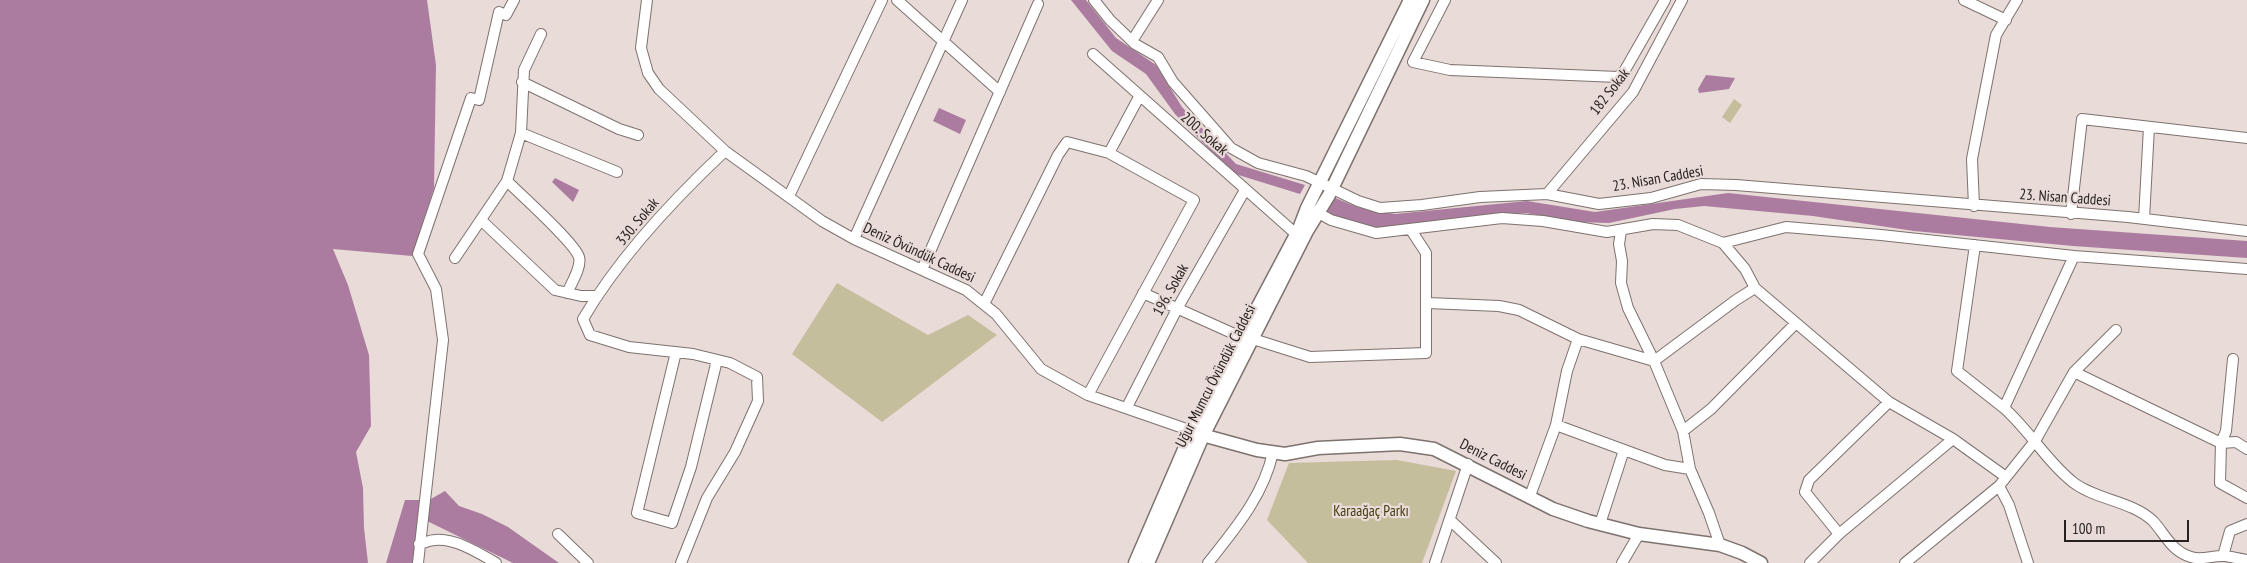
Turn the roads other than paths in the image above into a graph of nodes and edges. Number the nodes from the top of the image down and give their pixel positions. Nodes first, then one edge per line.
1 (514, 0) edge
2 (647, 0) edge
3 (882, 0) edge
4 (897, 0) edge
5 (962, 0) edge
6 (1094, 0) edge
7 (1158, 0) edge
8 (1410, 0) edge
9 (1422, 0) edge
10 (1445, 0) edge
11 (1666, 0) edge
12 (1682, 0) edge
13 (1964, 0) edge
14 (2017, 0) edge
15 (1038, 4) dead end
16 (2006, 20) junction
17 (541, 34) dead end
18 (944, 41) junction
19 (1132, 41) junction
20 (1093, 54) dead end
21 (522, 82) junction
22 (1000, 92) junction
23 (1139, 97) junction
24 (2149, 127) junction
25 (521, 133) junction
26 (638, 135) dead end
27 (2247, 138) edge
28 (725, 151) junction
29 (1109, 153) junction
30 (617, 172) dead end
31 (507, 181) junction
32 (1325, 189) junction
33 (1245, 190) junction
34 (1547, 194) junction
35 (789, 196) junction
36 (1974, 206) junction
37 (1315, 207) junction
38 (2071, 214) junction
39 (2144, 219) junction
40 (481, 220) junction
41 (1410, 230) junction
42 (1621, 231) junction
43 (2247, 231) edge
44 (1296, 234) junction
45 (854, 239) junction
46 (1723, 243) junction
47 (1975, 245) junction
48 (2074, 256) junction
49 (455, 258) dead end
50 (922, 270) junction
51 (2247, 270) edge
52 (1755, 288) junction
53 (567, 293) junction
54 (1143, 293) junction
55 (596, 296) junction
56 (1428, 303) junction
57 (984, 304) junction
58 (1178, 307) junction
59 (1796, 323) junction
60 (2116, 330) dead end
61 (1247, 338) junction
62 (1578, 339) junction
63 (676, 352) junction
64 (2233, 359) dead end
65 (717, 360) junction
66 (1654, 361) junction
67 (2074, 372) junction
68 (1088, 395) junction
69 (1888, 402) junction
70 (1126, 407) junction
71 (2004, 408) junction
72 (1556, 424) junction
73 (1683, 431) junction
74 (1197, 434) junction
75 (1953, 438) junction
76 (2035, 442) junction
77 (2221, 443) junction
78 (2247, 449) edge
79 (1624, 450) junction
80 (1273, 452) junction
81 (1468, 464) junction
82 (1690, 469) junction
83 (2006, 477) junction
84 (1999, 486) junction
85 (1530, 496) junction
86 (2247, 498) edge
87 (1451, 521) junction
88 (1600, 524) junction
89 (2247, 524) edge
90 (558, 534) dead end
91 (1639, 534) junction
92 (1839, 534) junction
93 (419, 544) junction
94 (1720, 545) junction
95 (2223, 556) junction
96 (2247, 560) edge
97 (418, 563) edge
98 (496, 563) edge
99 (588, 563) edge
100 (681, 563) edge
101 (1135, 563) edge
102 (1148, 563) edge
103 (1208, 563) edge
104 (1435, 563) edge
105 (1496, 563) edge
106 (1622, 563) edge
107 (1762, 563) edge
108 (1810, 563) edge
109 (1905, 563) edge
110 (2028, 563) edge

1 - 93 street
2 - 28 street, Deniz Övündük Caddesi
3 - 35 street
4 - 18 street
5 - 18 street
6 - 19 street, 23. Nisan Caddesi
7 - 19 street
8 - 32 street
9 - 32 street
10 - 11 street
12 - 34 street, 182 Sokak
13 - 16 street
14 - 16 street
15 - 22 street
16 - 36 street
17 - 21 street
18 - 22 street
18 - 45 street
19 - 32 street, 23. Nisan Caddesi
20 - 23 street, 200. Sokak
21 - 25 street
21 - 26 street
22 - 50 street
23 - 29 street
23 - 33 street, 200. Sokak
24 - 27 street
24 - 38 street
24 - 39 street
25 - 30 street
25 - 31 street
28 - 35 street, Deniz Övündük Caddesi
28 - 55 street, 330. Sokak
29 - 54 street
29 - 57 street
31 - 40 street
31 - 53 street
32 - 34 street, 23. Nisan Caddesi
32 - 37 street
33 - 44 street, 200. Sokak
33 - 58 street, 196. Sokak
34 - 36 street, 23. Nisan Caddesi
35 - 45 street, Deniz Övündük Caddesi
36 - 38 street, 23. Nisan Caddesi
37 - 41 street
37 - 44 street, Uğur Mumcu Övündük Caddesi
37 - 61 street, Uğur Mumcu Övündük Caddesi
38 - 39 street, 23. Nisan Caddesi
39 - 43 street, 23. Nisan Caddesi
40 - 49 street
40 - 53 street
41 - 42 street
41 - 56 street
42 - 46 street
42 - 66 street
44 - 61 street, Uğur Mumcu Övündük Caddesi
45 - 50 street, Deniz Övündük Caddesi
46 - 47 street
46 - 52 street
47 - 48 street
47 - 71 street
48 - 51 street
48 - 71 street
50 - 57 street, Deniz Övündük Caddesi
52 - 59 street
52 - 66 street
53 - 55 street
54 - 58 street
54 - 68 street
55 - 63 street, 330. Sokak
56 - 61 street
56 - 62 street
57 - 68 street, Deniz Övündük Caddesi
58 - 61 street
58 - 70 street, 196. Sokak
59 - 69 street
59 - 73 street
60 - 67 street
61 - 74 street, Uğur Mumcu Övündük Caddesi
62 - 66 street
62 - 72 street
63 - 65 street
63 - 65 street
64 - 77 street
65 - 100 street
66 - 73 street
67 - 76 street
67 - 77 street
68 - 70 street, Deniz Övündük Caddesi
69 - 75 street
69 - 92 street
70 - 74 street, Deniz Övündük Caddesi
71 - 76 street
72 - 79 street
72 - 85 street
73 - 82 street
74 - 80 street, Deniz Caddesi
74 - 101 street, Uğur Mumcu Övündük Caddesi
74 - 102 street, Uğur Mumcu Övündük Caddesi
75 - 83 street
75 - 92 street
76 - 83 street
76 - 95 street
77 - 78 street
77 - 86 street
79 - 82 street
79 - 88 street
80 - 81 street, Deniz Caddesi
80 - 103 street
81 - 85 street, Deniz Caddesi
81 - 87 street
82 - 94 street
83 - 84 street
84 - 109 street
84 - 110 street
85 - 88 street, Deniz Caddesi
87 - 104 street
87 - 105 street
88 - 91 street, Deniz Caddesi
89 - 95 street
90 - 99 street
91 - 94 street, Deniz Caddesi
91 - 106 street
92 - 108 street
93 - 97 street
93 - 98 street
94 - 107 street, Deniz Caddesi
95 - 96 street

